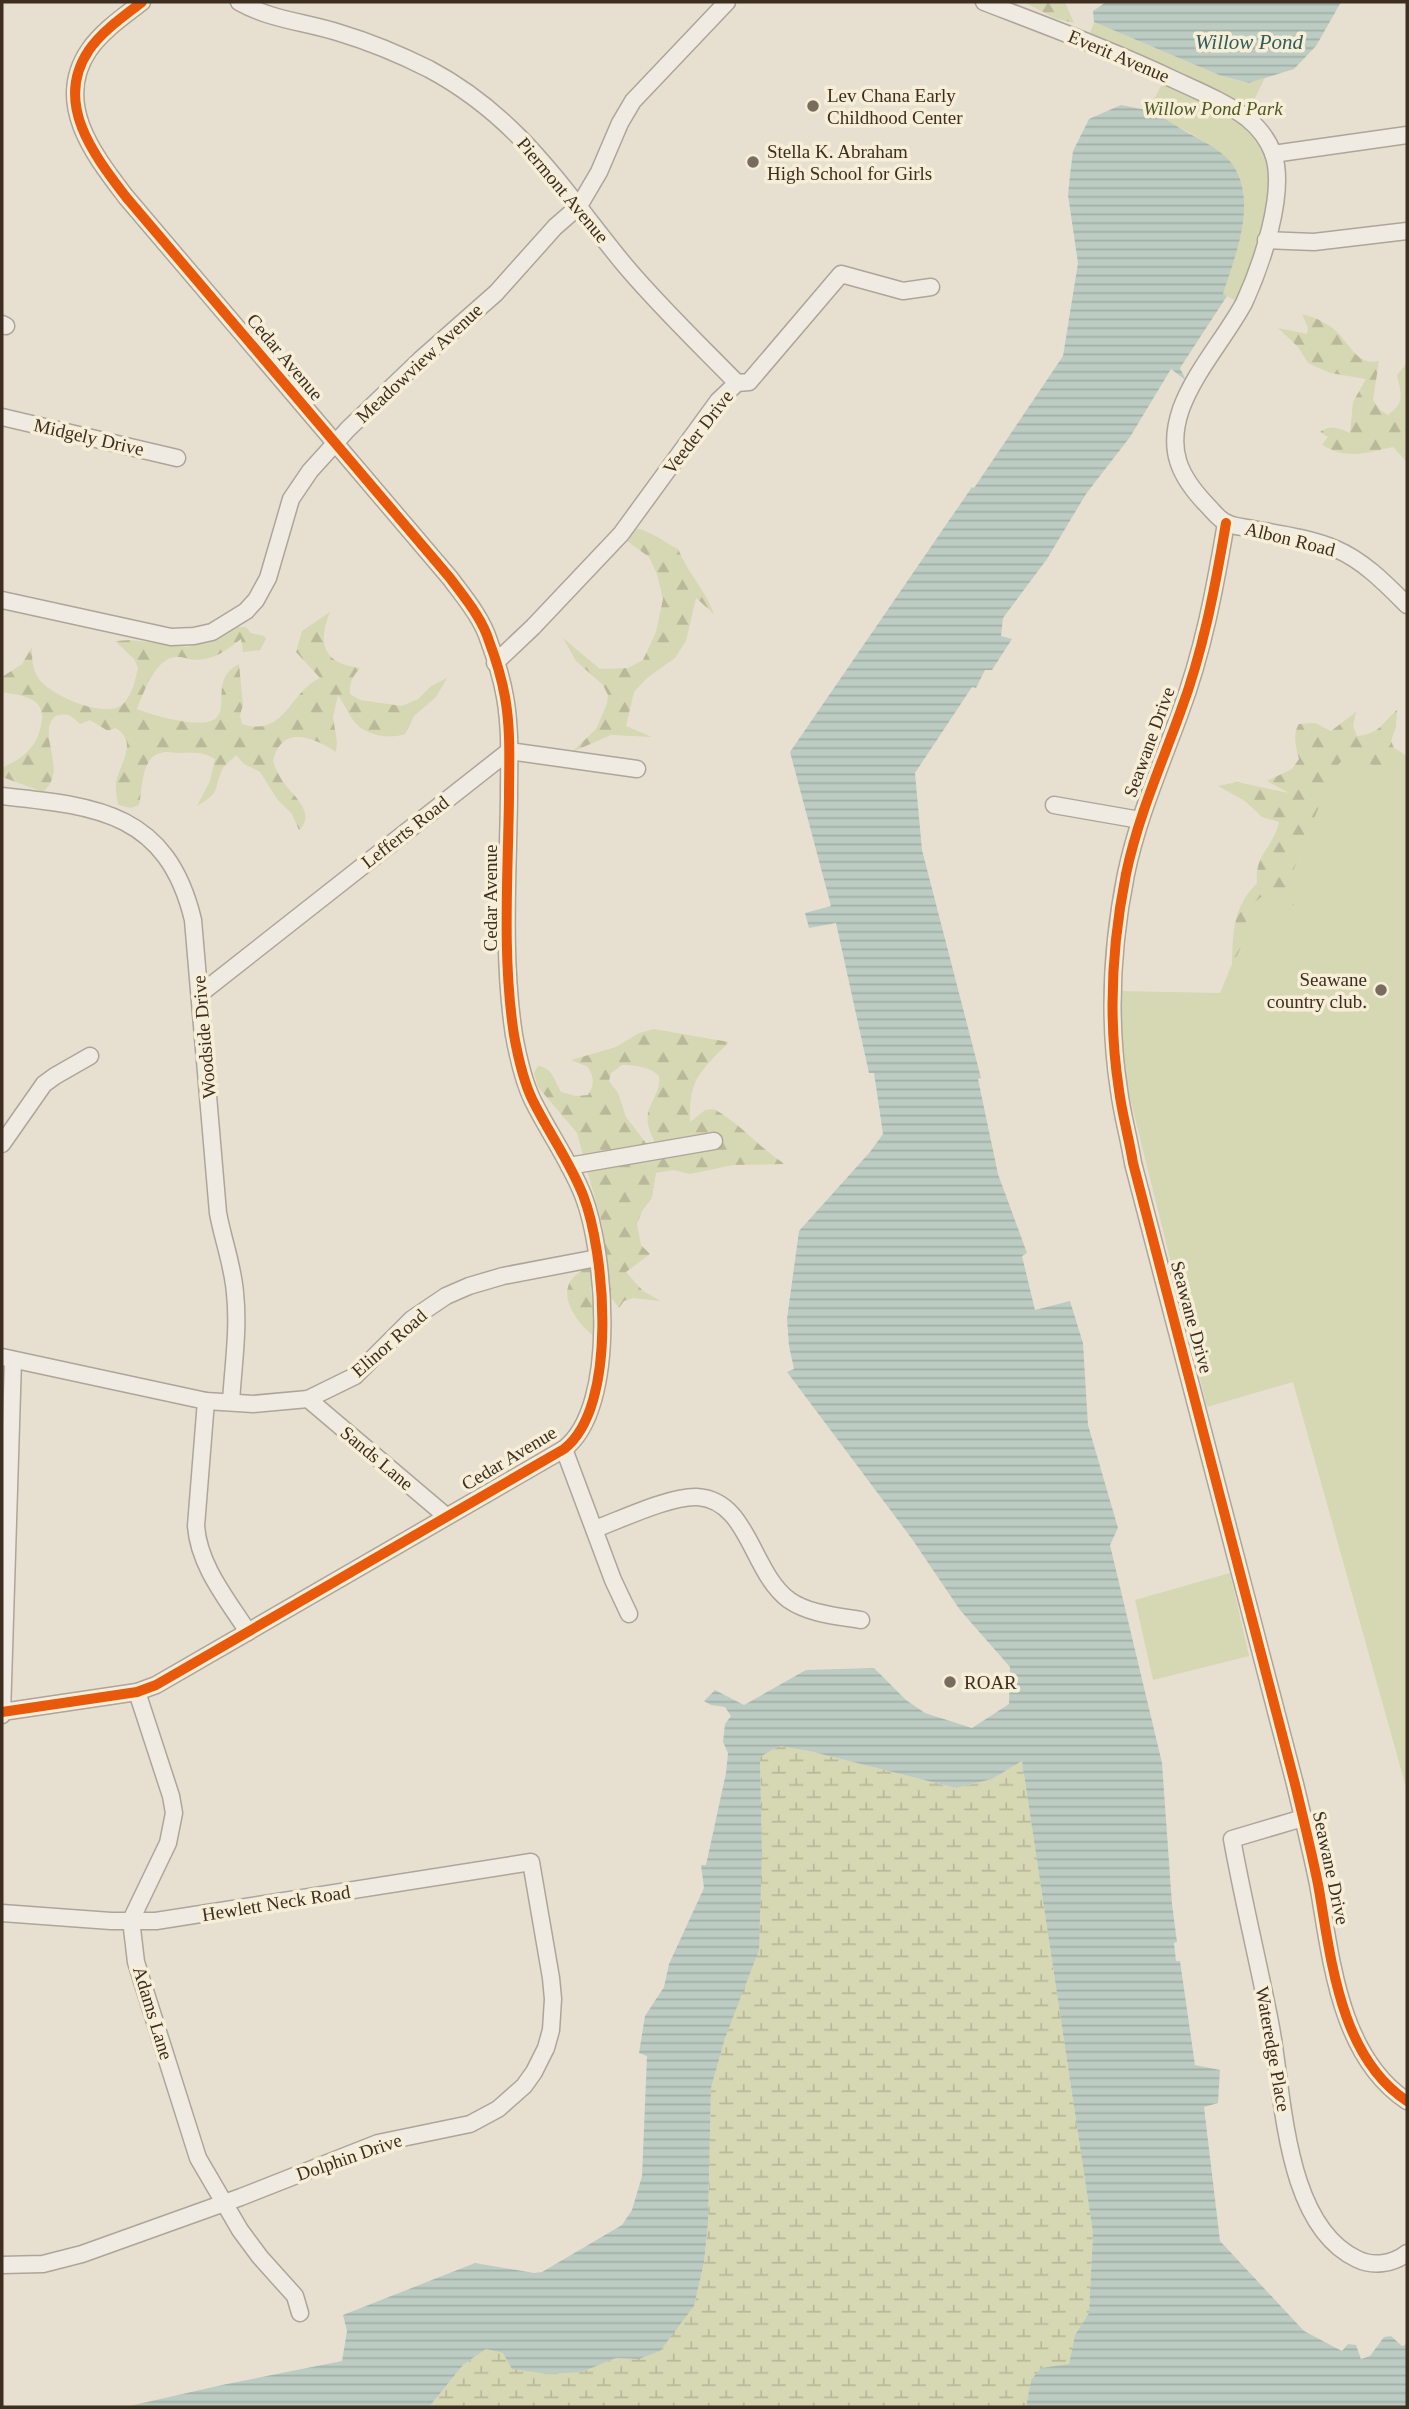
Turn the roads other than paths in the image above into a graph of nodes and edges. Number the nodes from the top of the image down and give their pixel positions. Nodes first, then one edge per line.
1 (142, 2) edge
2 (239, 2) edge
3 (727, 2) edge
4 (984, 2) edge
5 (1407, 135) edge
6 (1273, 154) junction
7 (579, 206) junction
8 (1407, 230) edge
9 (1266, 240) junction
10 (931, 287) dead end
11 (737, 383) junction
12 (2, 417) edge
13 (335, 443) junction
14 (177, 458) dead end
15 (1226, 523) junction
16 (2, 600) edge
17 (1407, 605) edge
18 (495, 663) junction
19 (509, 751) junction
20 (637, 769) dead end
21 (2, 796) edge
22 (1054, 805) dead end
23 (1140, 820) junction
24 (200, 994) junction
25 (90, 1056) dead end
26 (714, 1141) dead end
27 (2, 1144) edge
28 (569, 1166) junction
29 (597, 1258) junction
30 (8, 1359) edge
31 (308, 1399) junction
32 (206, 1401) junction
33 (231, 1402) junction
34 (564, 1448) junction
35 (6, 1483) edge
36 (446, 1516) junction
37 (596, 1529) junction
38 (629, 1614) dead end
39 (860, 1620) dead end
40 (248, 1632) junction
41 (137, 1692) junction
42 (2, 1713) edge
43 (1303, 1818) junction
44 (534, 1879) joint
45 (2, 1913) edge
46 (131, 1920) junction
47 (1407, 2101) edge
48 (223, 2203) junction
49 (1407, 2253) edge
50 (2, 2264) edge
51 (300, 2313) dead end

1 - 13 street, Cedar Avenue
2 - 7 street, Piermont Avenue
3 - 7 street, Meadowview Avenue
4 - 6 street, Everit Avenue
5 - 6 street
6 - 9 street, Albon Road
7 - 11 street, Piermont Avenue
7 - 13 street, Meadowview Avenue
8 - 9 street
9 - 15 street, Albon Road
10 - 11 street, Veeder Drive
11 - 18 street, Veeder Drive
12 - 14 street, Midgely Drive
13 - 16 street, Meadowview Avenue
13 - 18 street, Cedar Avenue
15 - 17 street, Albon Road
15 - 23 street, Seawane Drive
18 - 19 street, Cedar Avenue
19 - 20 street
19 - 24 street, Lefferts Road
19 - 28 street, Cedar Avenue
21 - 24 street, Woodside Drive
22 - 23 street
23 - 43 street, Seawane Drive
24 - 33 street, Woodside Drive
25 - 27 street
26 - 28 street
28 - 29 street, Cedar Avenue
29 - 31 street, Elinor Road
29 - 34 street, Cedar Avenue
30 - 32 street, Elinor Road
30 - 35 street
31 - 33 street, Elinor Road
31 - 36 street, Sands Lane
32 - 33 street, Elinor Road
32 - 40 street
34 - 36 street, Cedar Avenue
34 - 37 street
35 - 42 street
36 - 40 street, Cedar Avenue
37 - 38 street
37 - 39 street
40 - 41 street, Cedar Avenue
41 - 42 street, Cedar Avenue
41 - 46 street
43 - 47 street, Seawane Drive
43 - 49 street, Wateredge Place
44 - 46 street, Hewlett Neck Road
44 - 48 street, Dolphin Drive
45 - 46 street, Hewlett Neck Road
46 - 48 street, Adams Lane
48 - 50 street, Dolphin Drive
48 - 51 street, Adams Lane

